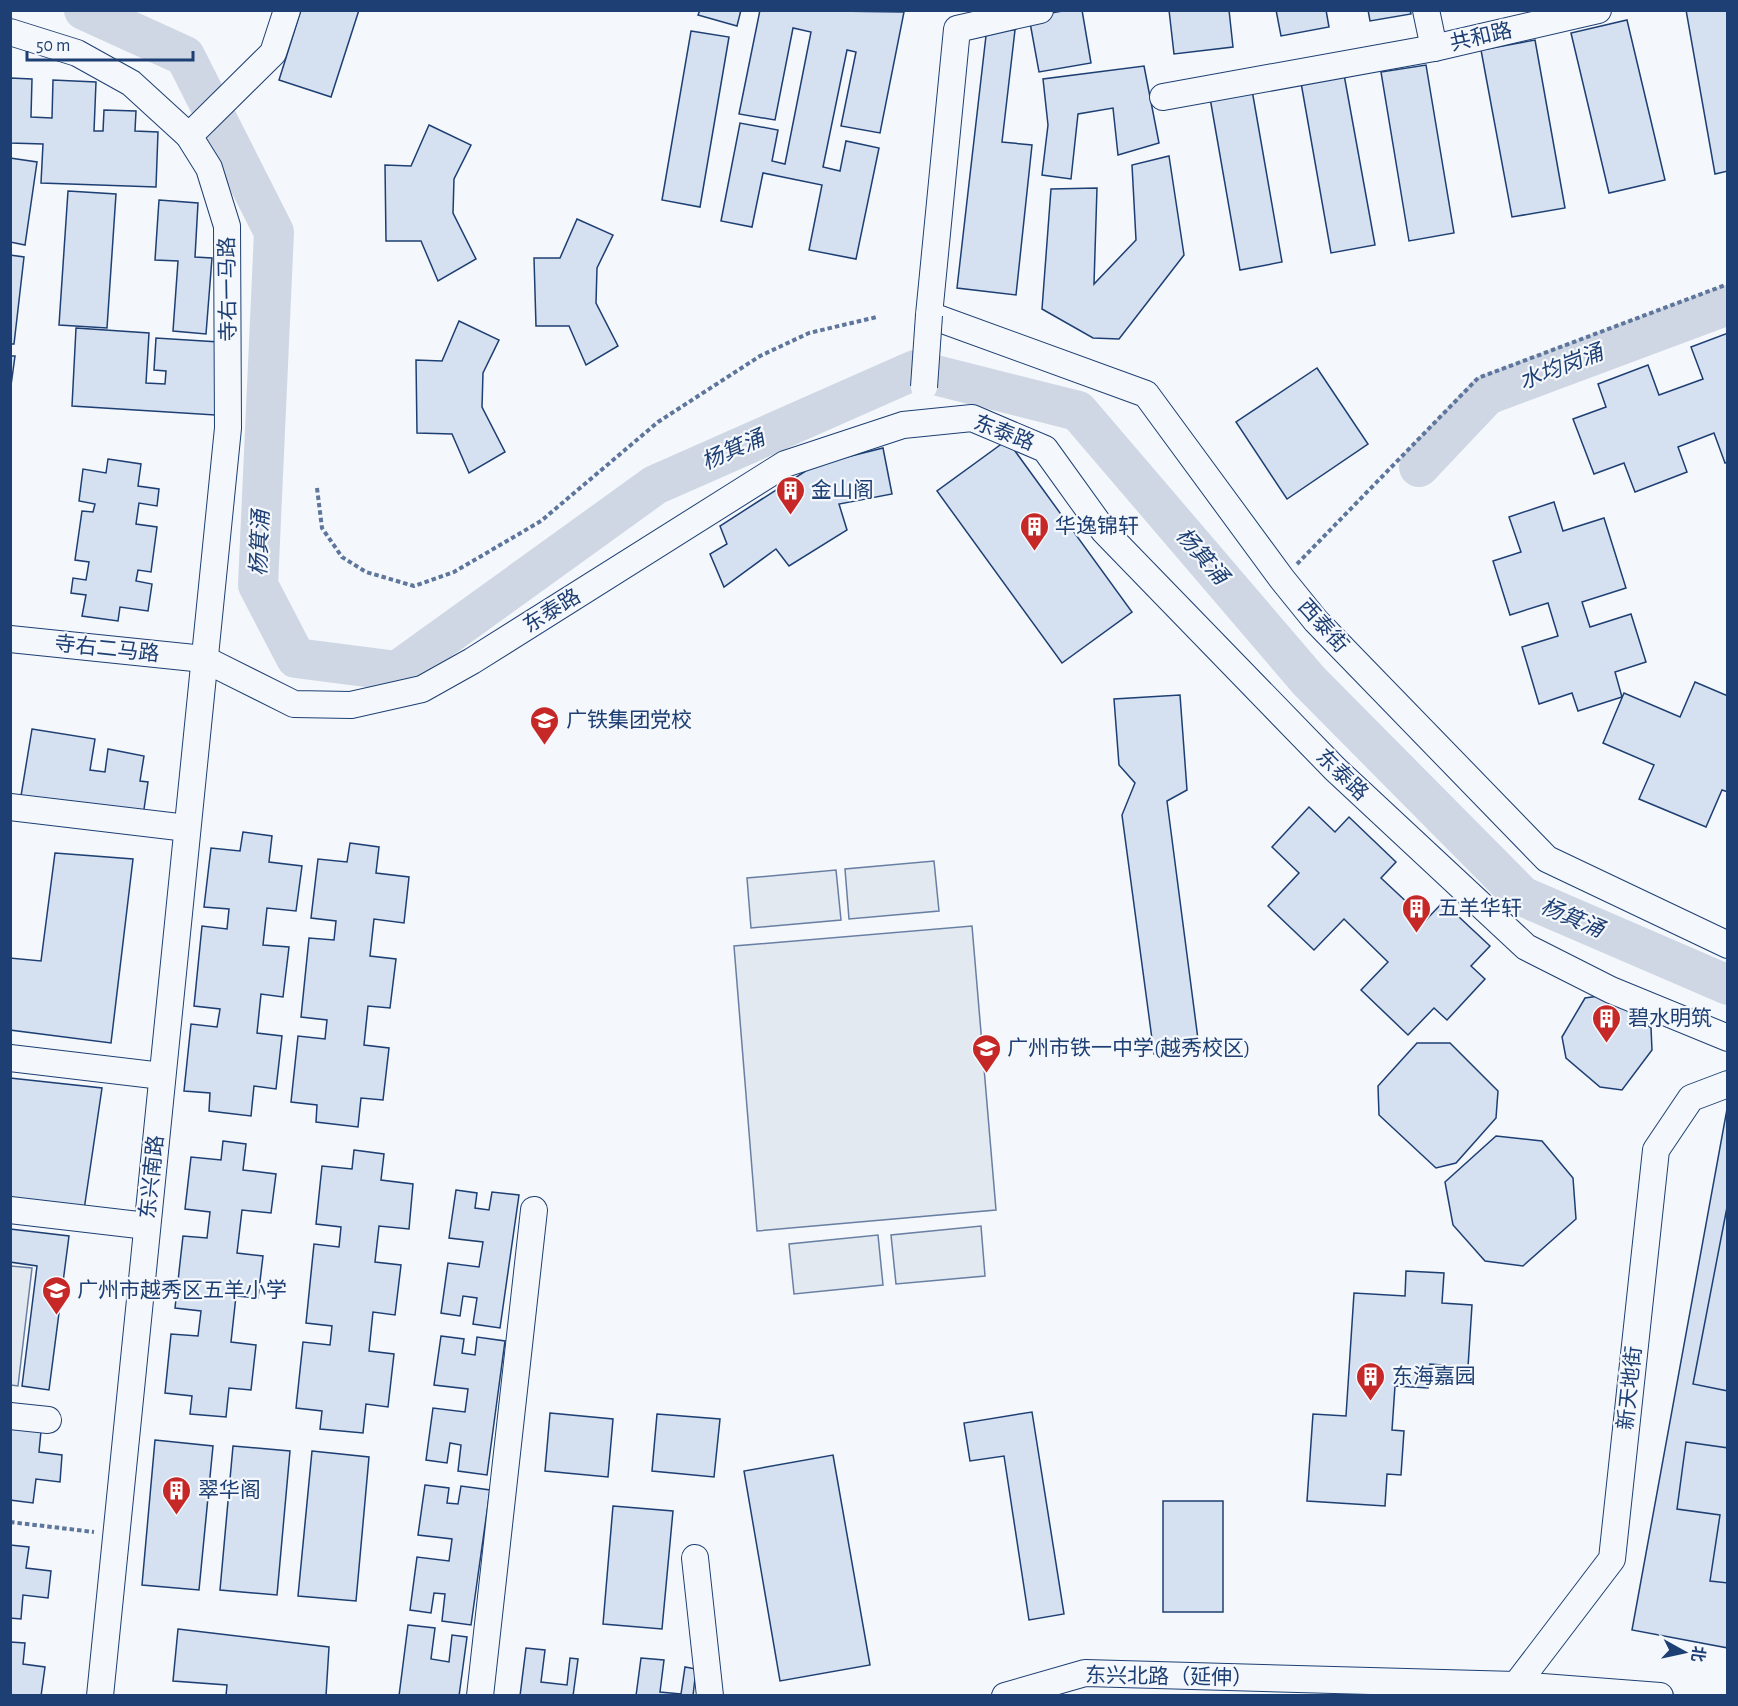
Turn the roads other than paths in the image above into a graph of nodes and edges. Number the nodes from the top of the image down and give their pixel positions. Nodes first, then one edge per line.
1 (287, 10) edge
2 (1041, 10) edge
3 (1426, 10) edge
4 (1598, 10) edge
5 (10, 32) edge
6 (1434, 48) junction
7 (1164, 97) dead end
8 (189, 136) junction
9 (929, 315) junction
10 (922, 423) junction
11 (10, 639) edge
12 (204, 659) junction
13 (10, 807) edge
14 (187, 828) junction
15 (1728, 945) edge
16 (1728, 1038) edge
17 (10, 1058) edge
18 (162, 1076) junction
19 (1728, 1084) edge
20 (10, 1210) edge
21 (534, 1210) dead end
22 (147, 1226) junction
23 (10, 1416) edge
24 (48, 1420) dead end
25 (695, 1558) dead end
26 (1514, 1690) edge
27 (100, 1695) edge
28 (480, 1695) edge
29 (710, 1695) edge
30 (1005, 1695) edge
31 (1660, 1695) edge

1 - 8 street
2 - 9 street
3 - 6 street
4 - 6 street, 共和路
5 - 8 street, 寺右一马路
6 - 7 street, 共和路
8 - 12 street, 寺右一马路
9 - 10 street, bridge
9 - 15 street, 西泰街
10 - 12 street, 东泰路
10 - 16 street, 东泰路
11 - 12 street, 寺右二马路
12 - 14 street, 东兴南路
13 - 14 street
14 - 18 street, 东兴南路
17 - 18 street
18 - 22 street, 东兴南路
19 - 26 street, 新天地街
20 - 22 street
21 - 28 street
22 - 27 street, 东兴南路
23 - 24 street
25 - 29 street
26 - 30 street, 东兴北路（延伸）
26 - 31 street, 东兴北路（延伸）

